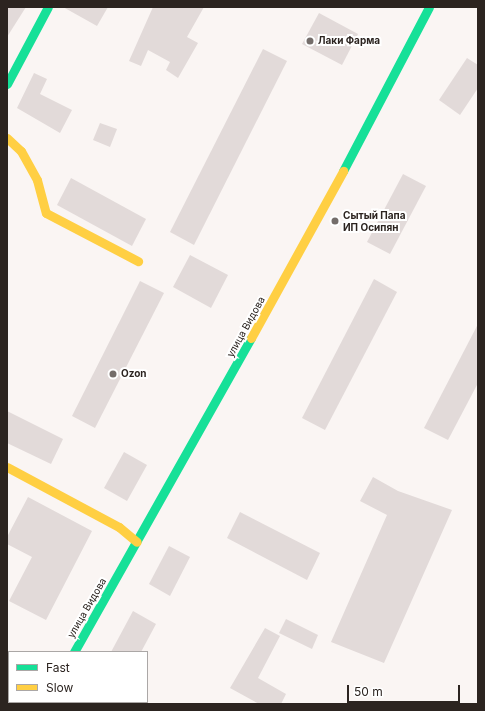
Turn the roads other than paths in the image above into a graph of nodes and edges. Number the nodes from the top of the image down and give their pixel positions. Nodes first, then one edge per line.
1 (48, 7) edge
2 (429, 7) edge
3 (7, 84) edge
4 (7, 138) edge
5 (138, 261) dead end
6 (7, 467) edge
7 (137, 542) junction
8 (75, 651) edge

1 - 3 street
2 - 7 street, улица Видова
4 - 5 street
6 - 7 street
7 - 8 street, улица Видова

